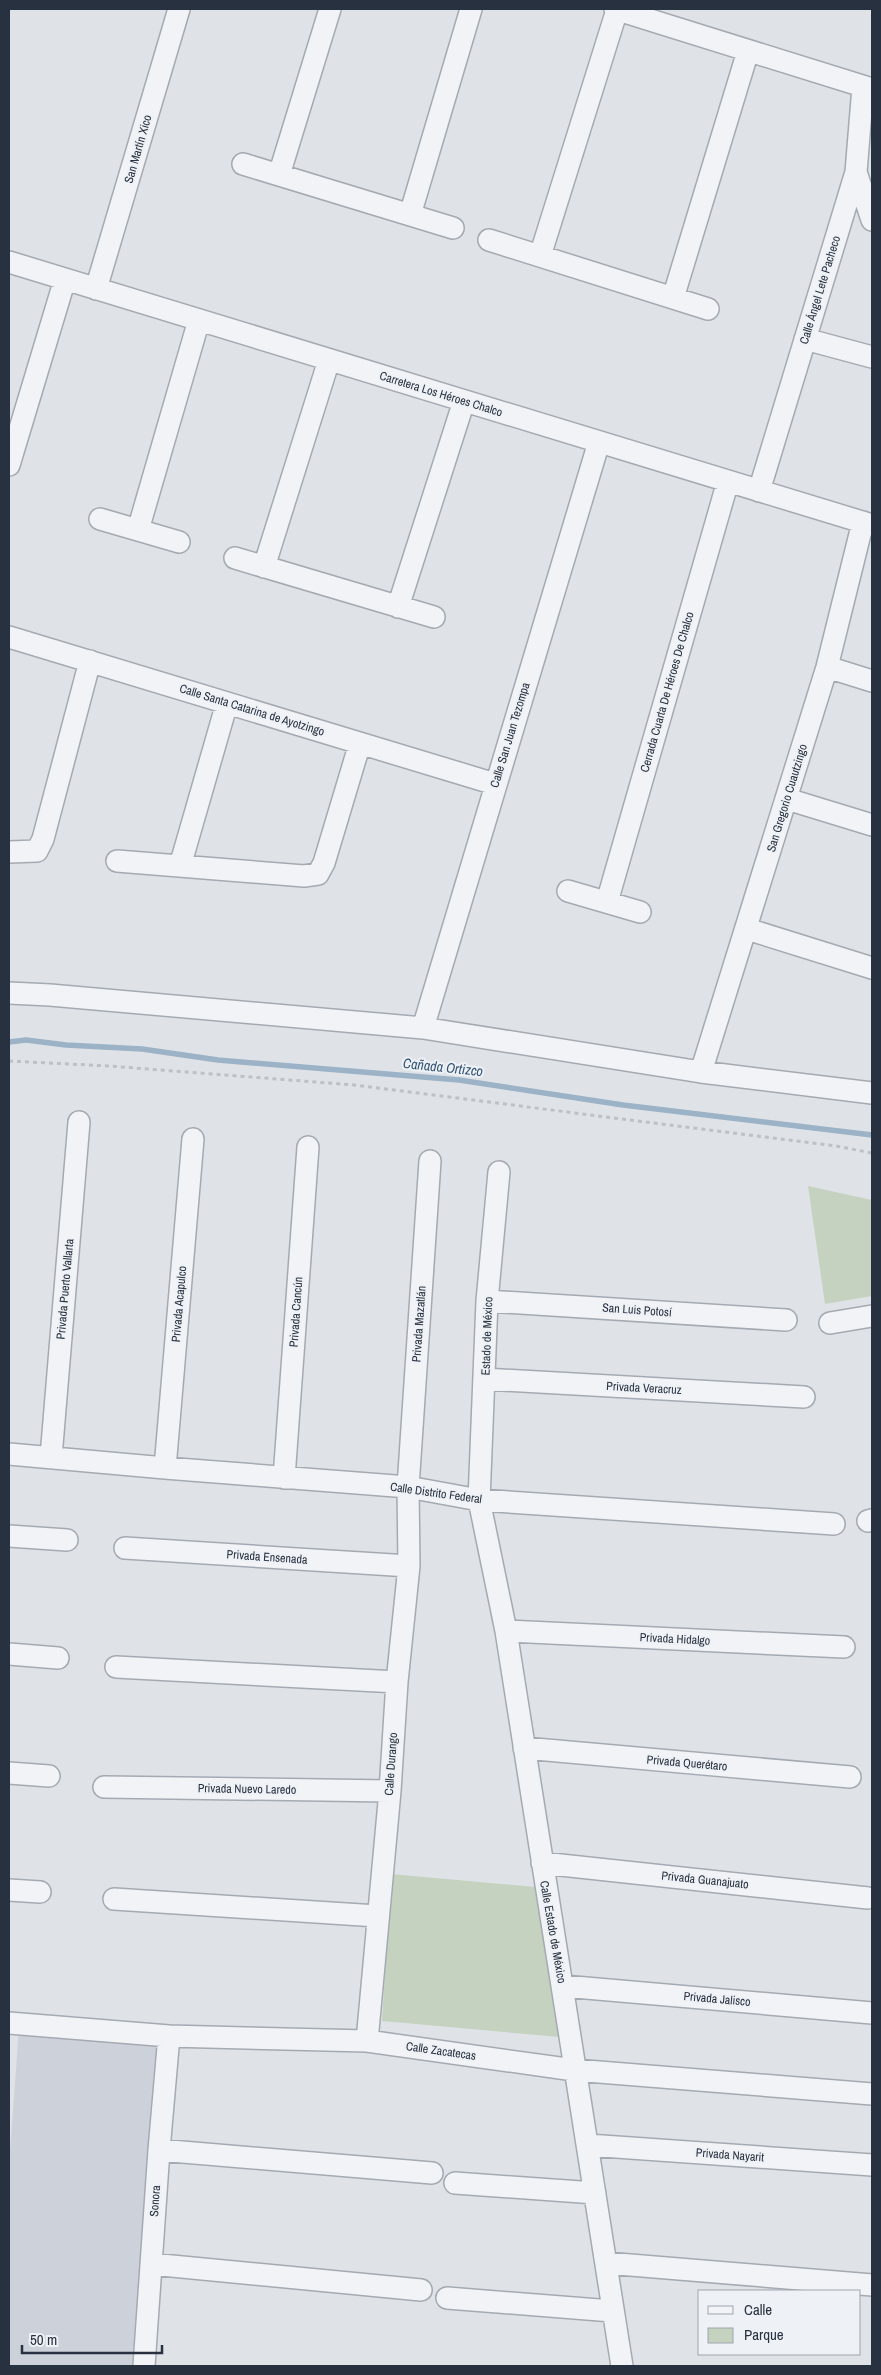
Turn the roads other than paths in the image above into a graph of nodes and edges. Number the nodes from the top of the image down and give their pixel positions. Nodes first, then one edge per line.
1 (179, 9) edge
2 (330, 9) edge
3 (472, 9) edge
4 (616, 9) edge
5 (748, 51) junction
6 (868, 88) edge
7 (243, 164) dead end
8 (856, 172) junction
9 (279, 175) junction
10 (410, 215) junction
11 (872, 220) edge
12 (453, 228) dead end
13 (490, 240) dead end
14 (540, 256) junction
15 (9, 262) edge
16 (65, 279) junction
17 (96, 289) junction
18 (673, 298) junction
19 (708, 308) dead end
20 (199, 320) junction
21 (805, 339) junction
22 (872, 357) edge
23 (330, 360) junction
24 (464, 401) junction
25 (600, 442) junction
26 (9, 465) edge
27 (728, 481) junction
28 (759, 491) junction
29 (100, 518) dead end
30 (868, 524) edge
31 (138, 530) junction
32 (178, 542) dead end
33 (235, 558) dead end
34 (264, 567) junction
35 (398, 607) junction
36 (434, 617) dead end
37 (9, 636) edge
38 (90, 661) junction
39 (827, 667) junction
40 (872, 681) edge
41 (228, 703) junction
42 (360, 743) junction
43 (496, 784) junction
44 (786, 799) junction
45 (872, 825) edge
46 (9, 852) edge
47 (117, 861) dead end
48 (180, 866) junction
49 (568, 891) dead end
50 (607, 902) junction
51 (640, 912) dead end
52 (747, 929) junction
53 (872, 968) edge
54 (9, 993) edge
55 (423, 1028) junction
56 (701, 1072) junction
57 (872, 1093) edge
58 (79, 1122) dead end
59 (193, 1139) dead end
60 (308, 1147) dead end
61 (430, 1161) dead end
62 (499, 1172) dead end
63 (487, 1301) junction
64 (872, 1316) edge
65 (786, 1320) dead end
66 (830, 1323) dead end
67 (485, 1379) junction
68 (804, 1397) dead end
69 (9, 1454) edge
70 (50, 1456) junction
71 (165, 1468) junction
72 (284, 1478) junction
73 (408, 1487) junction
74 (478, 1500) junction
75 (834, 1524) dead end
76 (9, 1536) edge
77 (67, 1540) dead end
78 (125, 1548) dead end
79 (409, 1566) junction
80 (506, 1631) junction
81 (844, 1647) dead end
82 (9, 1654) edge
83 (58, 1658) dead end
84 (116, 1667) dead end
85 (396, 1682) junction
86 (524, 1748) junction
87 (9, 1773) edge
88 (49, 1776) dead end
89 (850, 1777) dead end
90 (104, 1787) dead end
91 (390, 1792) junction
92 (542, 1863) junction
93 (9, 1890) edge
94 (40, 1892) dead end
95 (868, 1898) dead end
96 (114, 1899) dead end
97 (377, 1916) junction
98 (563, 1986) junction
99 (872, 2013) edge
100 (9, 2023) edge
101 (169, 2036) junction
102 (367, 2041) junction
103 (574, 2070) junction
104 (872, 2094) edge
105 (588, 2145) junction
106 (159, 2150) junction
107 (872, 2165) edge
108 (432, 2173) dead end
109 (455, 2183) dead end
110 (595, 2193) junction
111 (606, 2263) junction
112 (151, 2264) junction
113 (872, 2285) edge
114 (421, 2290) dead end
115 (447, 2298) dead end
116 (612, 2311) junction
117 (144, 2366) edge
118 (622, 2366) edge

1 - 17 street, San Martín Xico
2 - 9 street
3 - 10 street
4 - 5 street
4 - 14 street
5 - 6 street
5 - 18 street
6 - 8 street, Calle Ángel Lete Pacheco
7 - 9 street
8 - 11 street
8 - 21 street, Calle Ángel Lete Pacheco
9 - 10 street
10 - 12 street
13 - 14 street
14 - 18 street
15 - 16 street, Carretera Los Héroes Chalco
16 - 17 street, Carretera Los Héroes Chalco
16 - 26 street
17 - 20 street, Carretera Los Héroes Chalco
18 - 19 street
20 - 23 street, Carretera Los Héroes Chalco
20 - 31 street
21 - 22 street
21 - 28 street, Calle Ángel Lete Pacheco
23 - 24 street, Carretera Los Héroes Chalco
23 - 34 street
24 - 25 street, Carretera Los Héroes Chalco
24 - 35 street
25 - 27 street, Carretera Los Héroes Chalco
25 - 43 street, Calle San Juan Tezompa
27 - 28 street, Carretera Los Héroes Chalco
27 - 50 street, Cerrada Cuarta De Héroes De Chalco
28 - 30 street, Carretera Los Héroes Chalco
29 - 31 street
30 - 39 street, San Gregorio Cuautzingo
31 - 32 street
33 - 34 street
34 - 35 street
35 - 36 street
37 - 38 street, Calle Santa Catarina de Ayotzingo
38 - 41 street, Calle Santa Catarina de Ayotzingo
38 - 46 street
39 - 40 street
39 - 44 street, San Gregorio Cuautzingo
41 - 42 street, Calle Santa Catarina de Ayotzingo
41 - 48 street
42 - 43 street, Calle Santa Catarina de Ayotzingo
42 - 48 street
43 - 55 street, Calle San Juan Tezompa
44 - 45 street
44 - 52 street, San Gregorio Cuautzingo
47 - 48 street
49 - 50 street
50 - 51 street
52 - 53 street
52 - 56 street, San Gregorio Cuautzingo
54 - 55 street
55 - 56 street
56 - 57 street
58 - 70 street, Privada Puerto Vallarta
59 - 71 street, Privada Acapulco
60 - 72 street, Privada Cancún
61 - 73 street, Privada Mazatlán
62 - 63 street, Estado de México
63 - 65 street, San Luis Potosí
63 - 67 street, Estado de México
64 - 66 street
67 - 68 street, Privada Veracruz
67 - 74 street, Estado de México
69 - 70 street, Calle Distrito Federal
70 - 71 street, Calle Distrito Federal
71 - 72 street, Calle Distrito Federal
72 - 73 street, Calle Distrito Federal
73 - 74 street, Calle Distrito Federal
73 - 79 street, Calle Durango
74 - 75 street, Calle Distrito Federal
74 - 80 street, Calle Estado de México
76 - 77 street
78 - 79 street, Privada Ensenada
79 - 85 street, Calle Durango
80 - 81 street, Privada Hidalgo
80 - 86 street, Calle Estado de México
82 - 83 street
84 - 85 street
85 - 91 street, Calle Durango
86 - 89 street, Privada Querétaro
86 - 92 street, Calle Estado de México
87 - 88 street
90 - 91 street, Privada Nuevo Laredo
91 - 97 street, Calle Durango
92 - 95 street, Privada Guanajuato
92 - 98 street, Calle Estado de México
93 - 94 street
96 - 97 street
97 - 102 street, Calle Durango
98 - 99 street, Privada Jalisco
98 - 103 street, Calle Estado de México
100 - 101 street, Calle Zacatecas
101 - 102 street, Calle Zacatecas
101 - 106 street, Sonora
102 - 103 street, Calle Zacatecas
103 - 104 street, Calle Zacatecas
103 - 105 street, Calle Estado de México
105 - 107 street, Privada Nayarit
105 - 110 street, Calle Estado de México
106 - 108 street
106 - 112 street, Sonora
109 - 110 street
110 - 111 street, Calle Estado de México
111 - 113 street
111 - 116 street, Calle Estado de México
112 - 114 street
112 - 117 street, Sonora
115 - 116 street
116 - 118 street, Calle Estado de México

